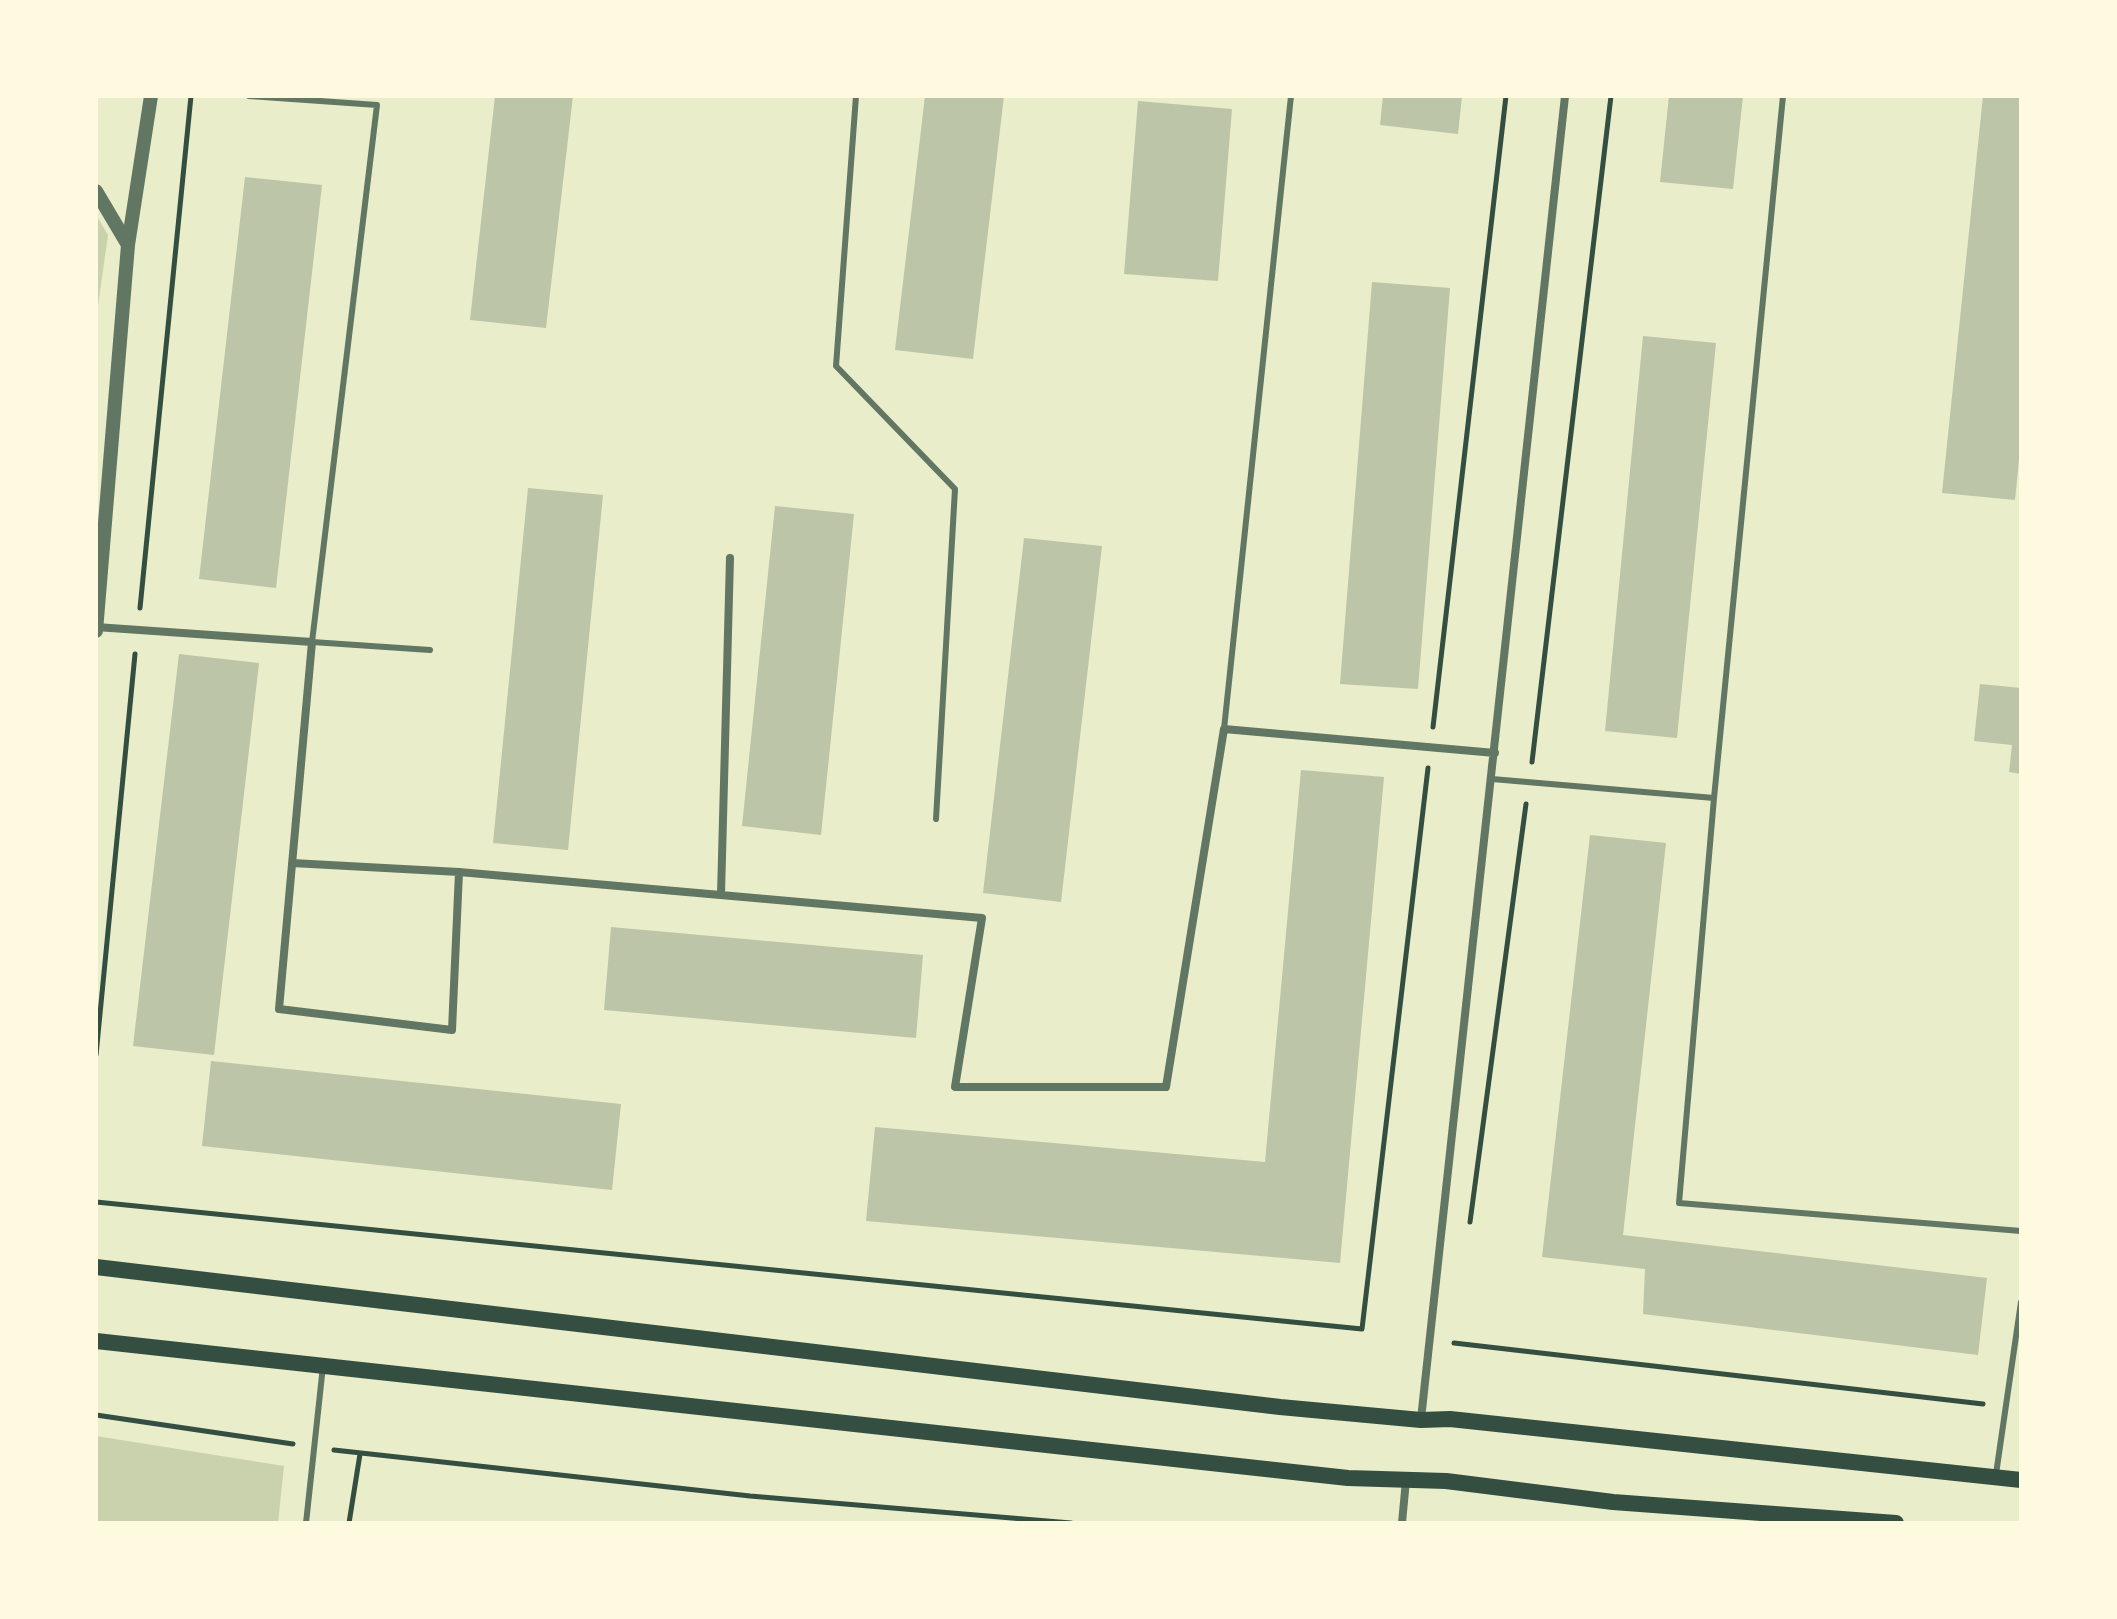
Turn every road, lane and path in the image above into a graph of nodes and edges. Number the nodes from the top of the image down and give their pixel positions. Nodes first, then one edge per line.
1 (151, 96) edge
2 (191, 96) edge
3 (249, 96) edge
4 (378, 96) edge
5 (856, 96) edge
6 (1291, 96) edge
7 (1506, 96) edge
8 (1565, 96) edge
9 (1611, 96) edge
10 (1783, 96) edge
11 (377, 105) junction
12 (96, 191) edge
13 (128, 245) junction
14 (730, 558) dead end
15 (96, 629) edge
16 (138, 630) junction
17 (312, 642) junction
18 (430, 650) dead end
19 (1224, 729) junction
20 (1430, 747) junction
21 (1495, 753) junction
22 (1492, 779) junction
23 (1529, 783) junction
24 (1714, 798) junction
25 (936, 819) dead end
26 (292, 863) junction
27 (459, 872) junction
28 (721, 894) junction
29 (96, 1055) edge
30 (96, 1202) edge
31 (2021, 1231) edge
32 (1468, 1235) dead end
33 (96, 1267) edge
34 (2021, 1302) edge
35 (1456, 1329) dead end
36 (96, 1341) edge
37 (323, 1366) junction
38 (2006, 1406) junction
39 (96, 1415) edge
40 (1421, 1420) junction
41 (315, 1447) junction
42 (360, 1454) junction
43 (1995, 1477) junction
44 (1406, 1480) junction
45 (2021, 1480) edge
46 (1816, 1520) edge
47 (306, 1523) edge
48 (349, 1523) edge
49 (1071, 1523) edge
50 (1402, 1523) edge
51 (1896, 1523) edge

1 - 13 street
2 - 16 path
3 - 11 lane
4 - 11 lane
5 - 25 lane
6 - 19 lane
7 - 20 path
8 - 21 street
9 - 23 path
10 - 24 lane
11 - 17 lane
12 - 13 street
13 - 15 street
14 - 28 street
15 - 16 street
16 - 17 street
16 - 29 path
17 - 18 lane
17 - 26 street
19 - 20 street
19 - 28 street
20 - 21 street
20 - 30 path
21 - 22 street
22 - 23 lane
22 - 40 street
23 - 24 lane
23 - 32 path
24 - 31 lane
26 - 27 street
26 - 27 street
27 - 28 street
33 - 40 main road
34 - 38 lane
35 - 38 path
36 - 37 main road
37 - 41 lane
37 - 44 main road
38 - 43 lane
39 - 41 path
40 - 43 main road
41 - 42 path
41 - 47 lane
42 - 48 path
42 - 49 path
43 - 45 main road
44 - 46 main road
44 - 50 street
46 - 51 main road

